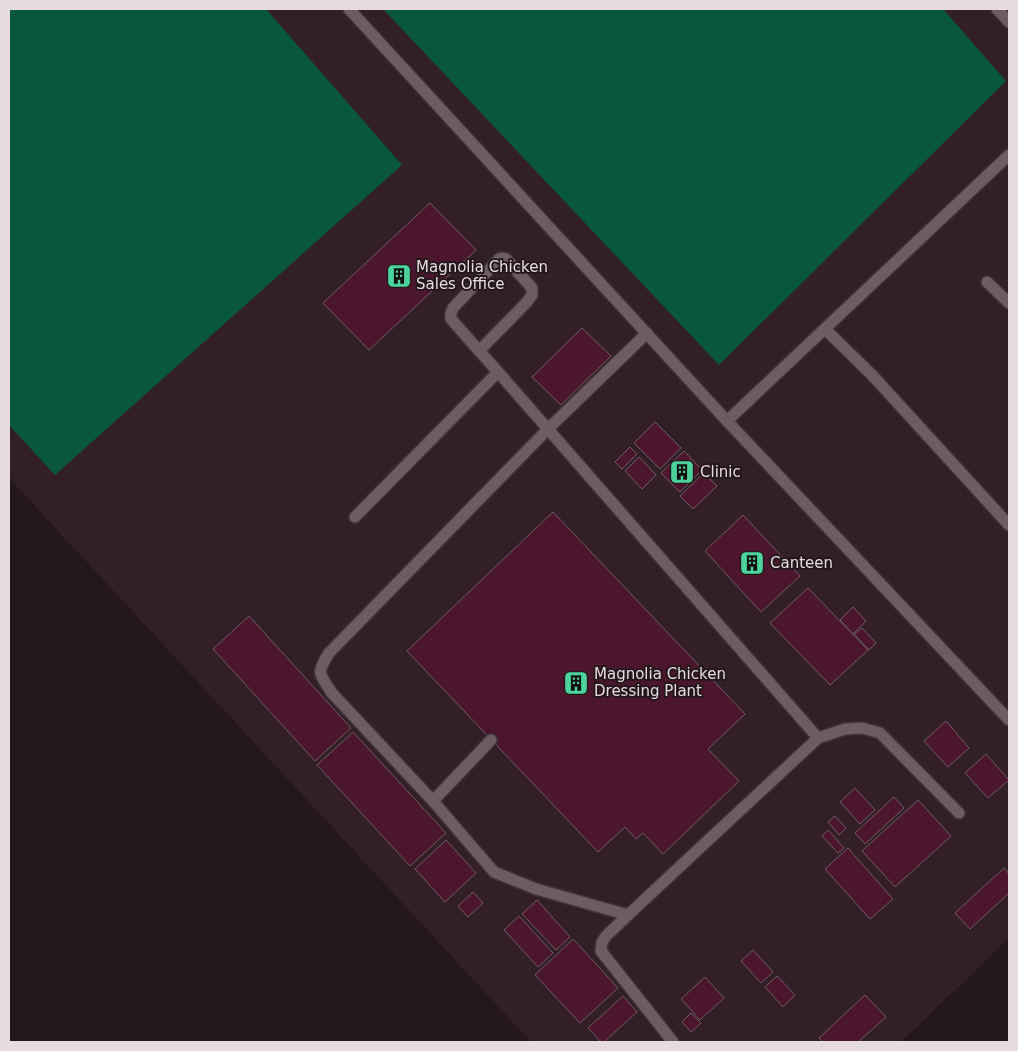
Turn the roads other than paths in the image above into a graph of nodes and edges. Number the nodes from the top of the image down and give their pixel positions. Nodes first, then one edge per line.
1 (349, 9) edge
2 (997, 9) edge
3 (1009, 22) edge
4 (1009, 155) edge
5 (987, 282) dead end
6 (1009, 304) edge
7 (824, 329) junction
8 (647, 333) junction
9 (479, 351) junction
10 (498, 372) junction
11 (727, 421) junction
12 (548, 429) junction
13 (355, 516) dead end
14 (1009, 525) edge
15 (1009, 720) edge
16 (818, 738) junction
17 (491, 740) dead end
18 (433, 802) junction
19 (959, 813) dead end
20 (628, 915) junction
21 (674, 1042) edge

1 - 8 lane
2 - 3 lane
4 - 7 lane
5 - 6 lane
7 - 11 lane
7 - 14 lane
8 - 11 lane
8 - 12 lane
9 - 9 lane
9 - 10 lane
10 - 12 lane
10 - 13 lane
11 - 15 lane
12 - 16 lane
12 - 18 lane
16 - 19 lane
16 - 20 lane
17 - 18 lane
18 - 20 lane
20 - 21 lane

